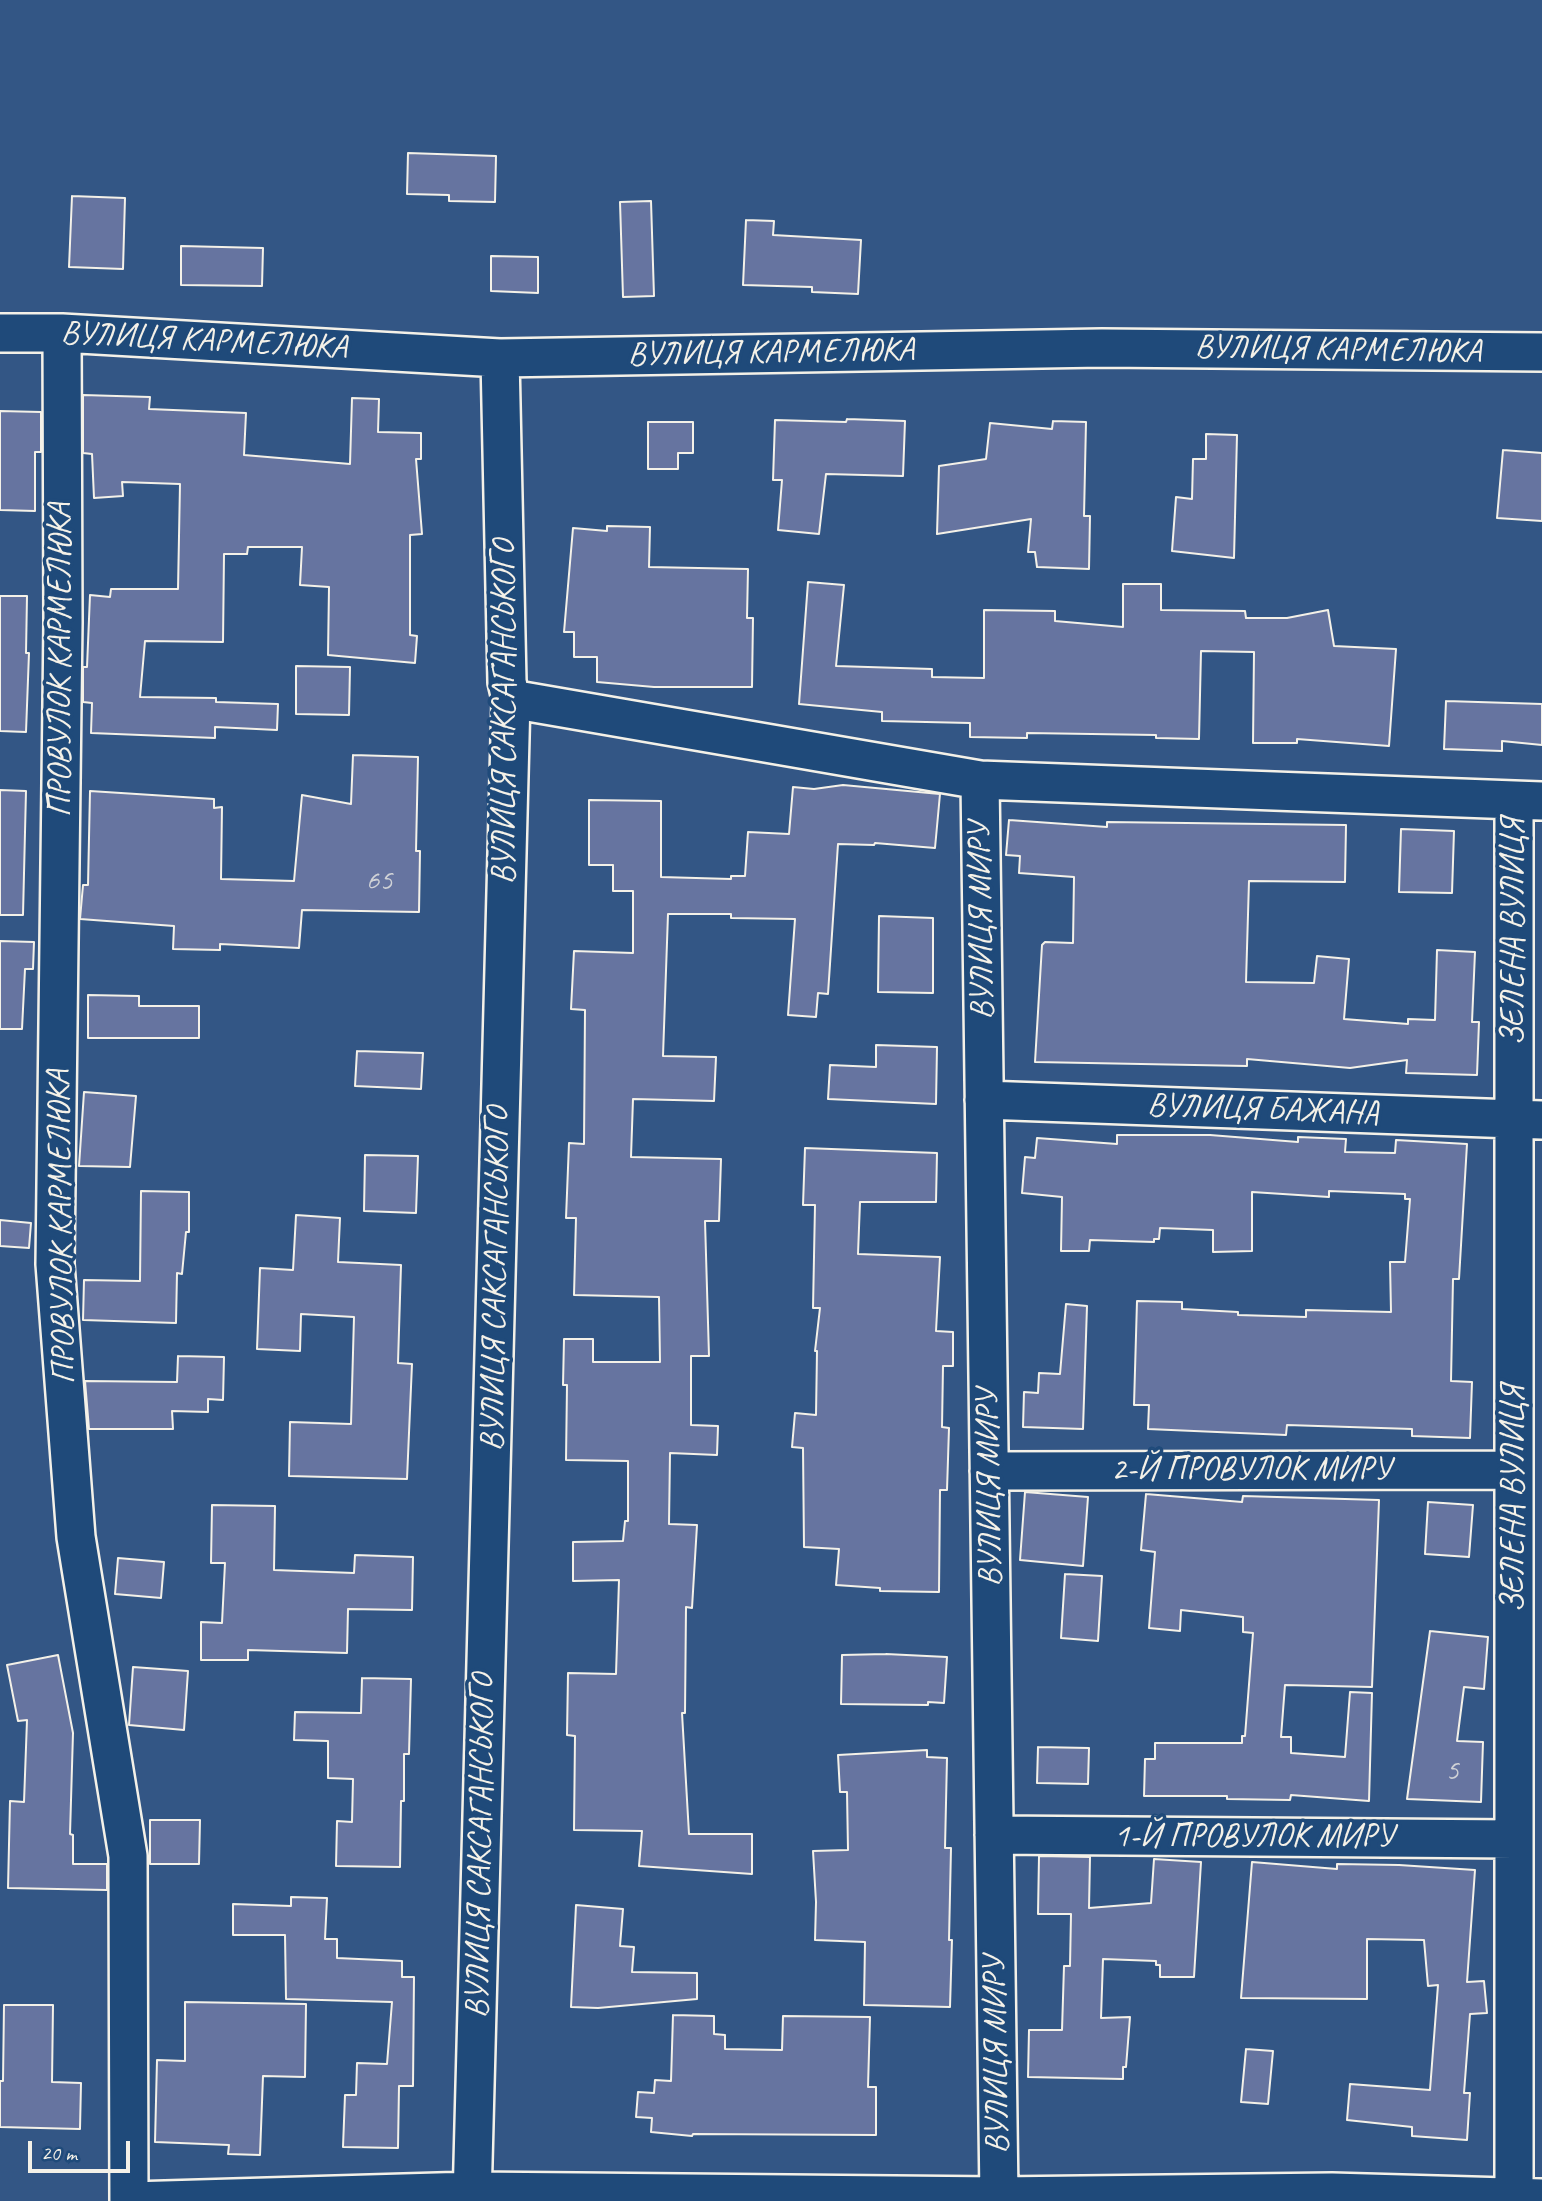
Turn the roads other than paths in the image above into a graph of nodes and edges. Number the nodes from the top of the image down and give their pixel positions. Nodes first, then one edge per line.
1 (0, 333) edge
2 (61, 333) junction
3 (1542, 352) edge
4 (500, 358) junction
5 (511, 699) junction
6 (979, 780) junction
7 (1528, 801) edge
8 (984, 1100) junction
9 (1528, 1120) edge
10 (1514, 1470) junction
11 (989, 1471) junction
12 (994, 1835) junction
13 (1514, 1839) junction
14 (472, 2196) edge
15 (999, 2196) junction
16 (1528, 2198) edge
17 (130, 2201) edge

1 - 2 street, ВУЛИЦЯ КАРМЕЛЮКА
2 - 4 street, ВУЛИЦЯ КАРМЕЛЮКА
2 - 17 street, ПРОВУЛОК КАРМЕЛЮКА
3 - 4 street, ВУЛИЦЯ КАРМЕЛЮКА
4 - 5 street, ВУЛИЦЯ САКСАГАНСЬКОГО
5 - 6 street, ВУЛИЦЯ МИРУ
5 - 14 street, ВУЛИЦЯ САКСАГАНСЬКОГО
6 - 7 street, ВУЛИЦЯ МИРУ
6 - 8 street, ВУЛИЦЯ МИРУ
7 - 9 street, ЗЕЛЕНА ВУЛИЦЯ
8 - 9 street, ВУЛИЦЯ БАЖАНА
8 - 11 street, ВУЛИЦЯ МИРУ
9 - 10 street, ЗЕЛЕНА ВУЛИЦЯ
10 - 11 street, 2-Й ПРОВУЛОК МИРУ
10 - 13 street, ЗЕЛЕНА ВУЛИЦЯ
11 - 12 street, ВУЛИЦЯ МИРУ
12 - 13 street, 1-Й ПРОВУЛОК МИРУ
12 - 15 street, ВУЛИЦЯ МИРУ
13 - 16 street, ЗЕЛЕНА ВУЛИЦЯ
14 - 15 street
14 - 17 street
15 - 16 street

